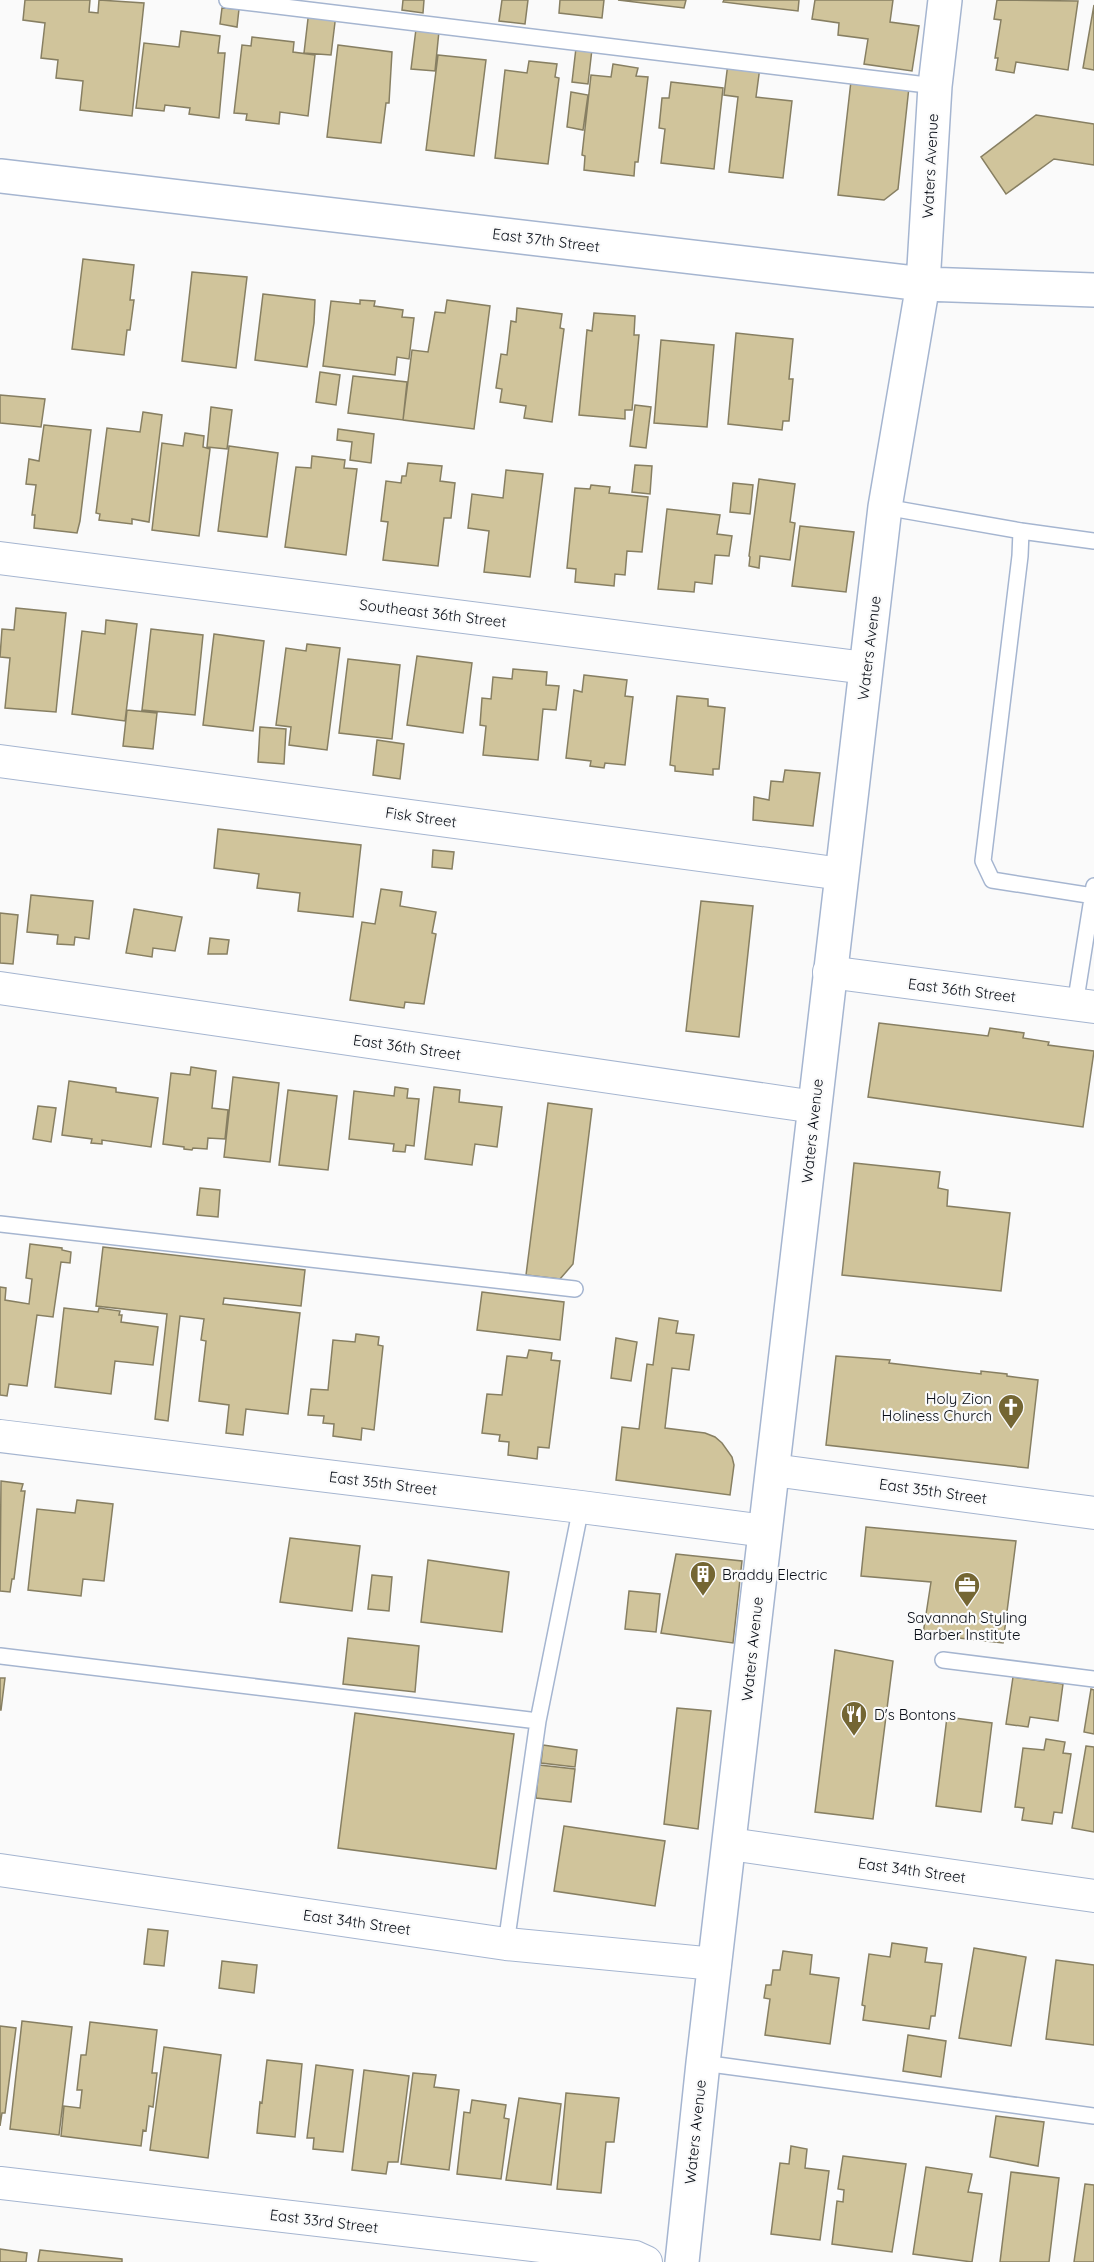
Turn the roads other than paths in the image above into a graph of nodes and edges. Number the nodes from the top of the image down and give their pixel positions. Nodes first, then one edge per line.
1 (227, 0) edge
2 (945, 0) edge
3 (935, 86) junction
4 (0, 176) edge
5 (923, 284) junction
6 (1094, 290) edge
7 (885, 507) junction
8 (1021, 531) junction
9 (1094, 541) edge
10 (0, 558) edge
11 (866, 668) junction
12 (0, 761) edge
13 (842, 874) junction
14 (1093, 893) edge
15 (830, 972) junction
16 (0, 988) edge
17 (1085, 1006) edge
18 (815, 1107) junction
19 (0, 1224) edge
20 (575, 1289) dead end
21 (0, 1436) edge
22 (773, 1470) junction
23 (581, 1507) junction
24 (1094, 1513) edge
25 (765, 1531) junction
26 (0, 1656) edge
27 (943, 1660) dead end
28 (1094, 1679) edge
29 (538, 1721) junction
30 (730, 1844) junction
31 (0, 1870) edge
32 (1094, 1896) edge
33 (506, 1944) junction
34 (715, 1964) junction
35 (703, 2063) junction
36 (1094, 2116) edge
37 (0, 2183) edge
38 (646, 2262) edge
39 (682, 2262) edge

1 - 3 lane
2 - 3 main road, Waters Avenue
3 - 5 main road, Waters Avenue
4 - 5 main road, East 37th Street
5 - 6 main road, East 37th Street
5 - 7 main road, Waters Avenue
7 - 8 lane
7 - 11 main road, Waters Avenue
8 - 9 lane
8 - 14 lane
10 - 11 street, Southeast 36th Street
11 - 13 main road, Waters Avenue
12 - 13 street, Fisk Street
13 - 15 main road, Waters Avenue
14 - 17 lane
15 - 17 street, East 36th Street
15 - 18 main road, Waters Avenue
16 - 18 street, East 36th Street
18 - 22 main road, Waters Avenue
19 - 20 lane
21 - 23 street, East 35th Street
22 - 24 street, East 35th Street
22 - 25 main road, Waters Avenue
23 - 25 street, East 35th Street
23 - 29 lane
25 - 30 main road, Waters Avenue
26 - 29 lane
27 - 28 lane
29 - 33 lane
30 - 32 street, East 34th Street
30 - 34 main road, Waters Avenue
31 - 33 street, East 34th Street
33 - 34 street, East 34th Street
34 - 35 main road, Waters Avenue
35 - 36 lane
35 - 39 main road, Waters Avenue
37 - 38 street, East 33rd Street

